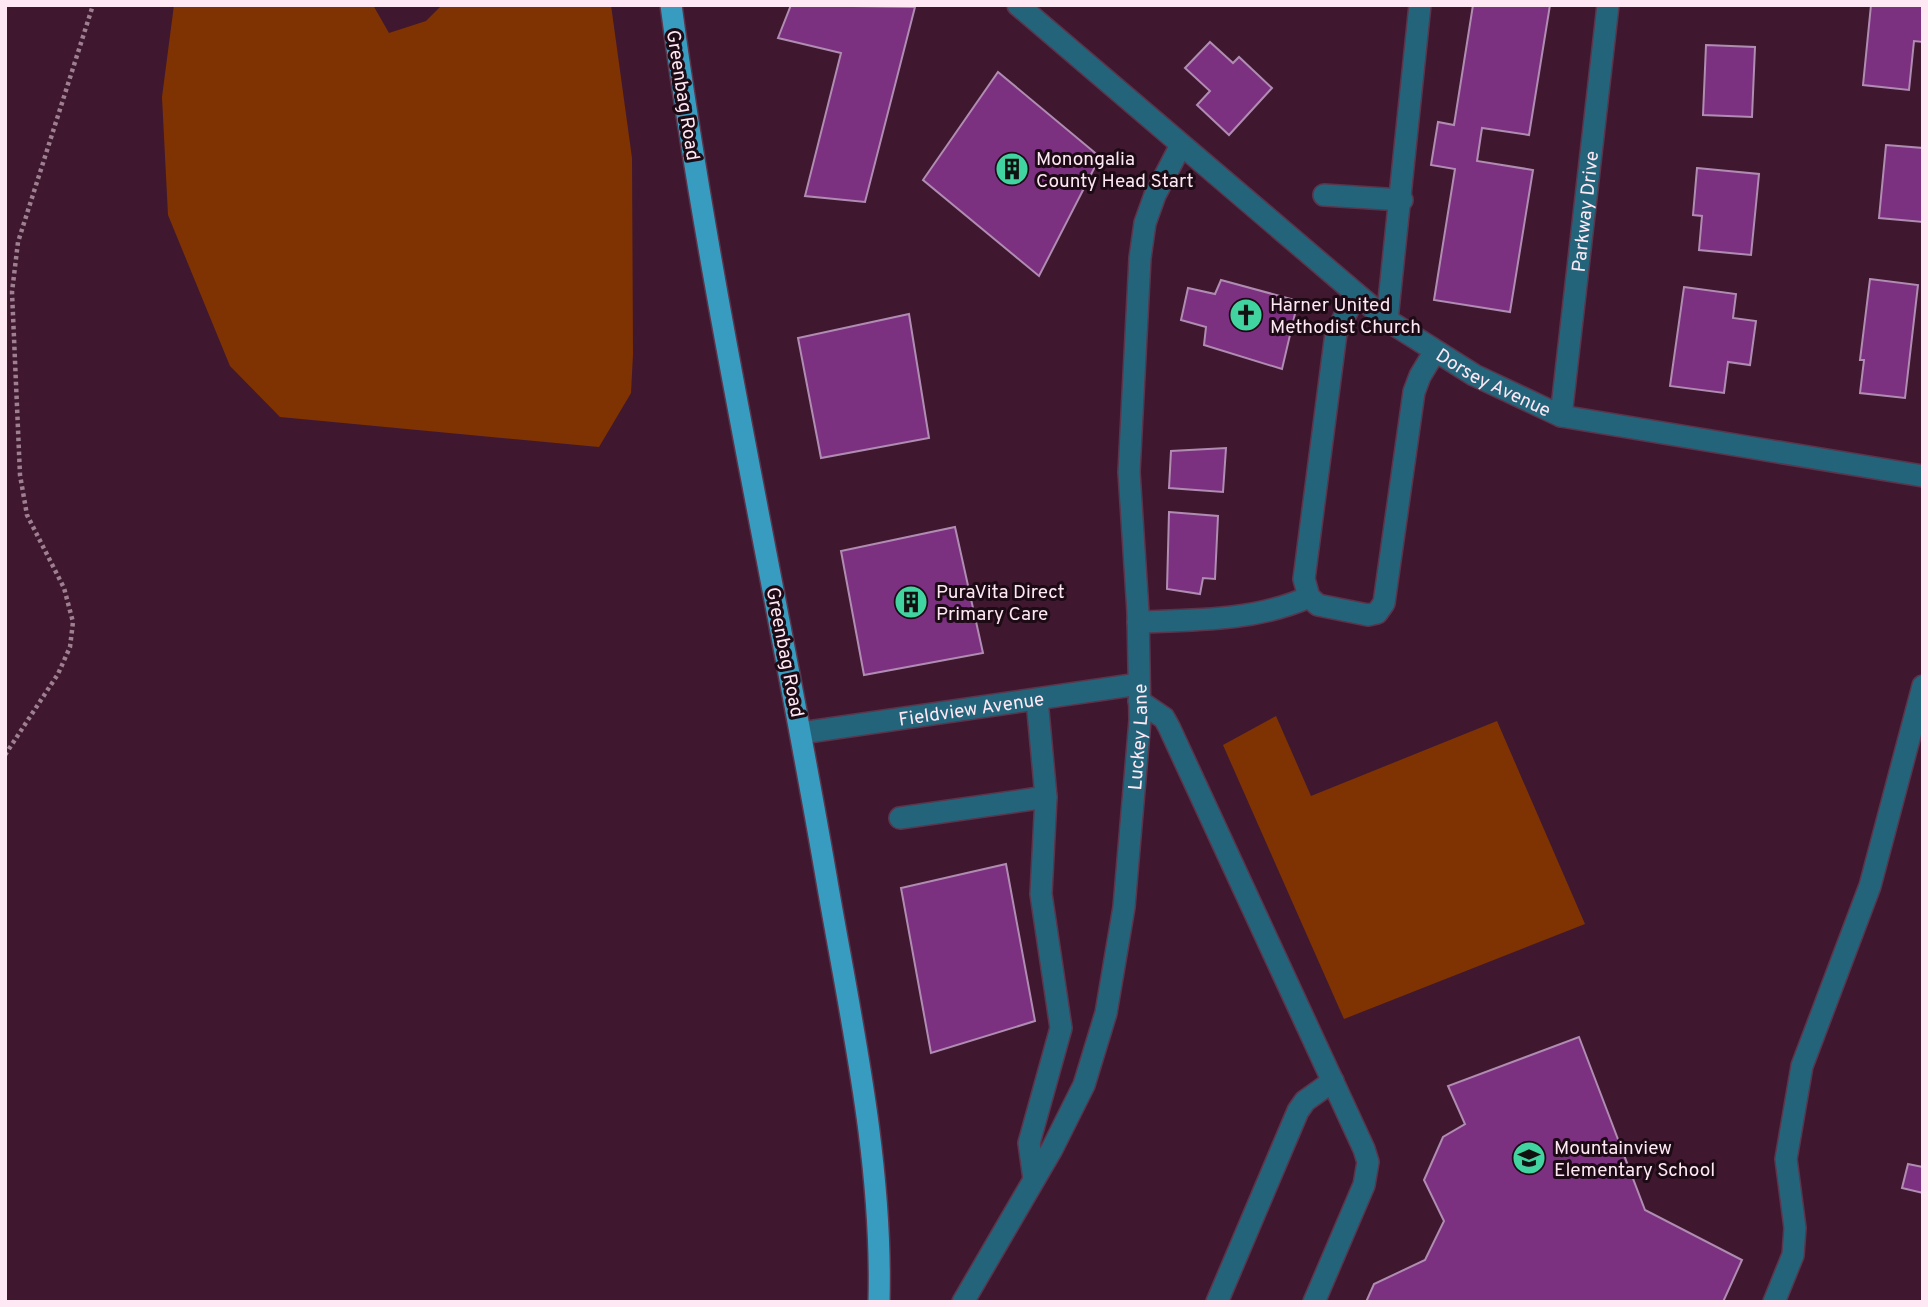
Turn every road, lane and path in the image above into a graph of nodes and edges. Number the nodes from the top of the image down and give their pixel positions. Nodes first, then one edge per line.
1 (93, 5) edge
2 (671, 5) edge
3 (1018, 5) edge
4 (1420, 5) edge
5 (1608, 5) edge
6 (1181, 145) junction
7 (1324, 195) dead end
8 (1402, 200) junction
9 (1356, 294) junction
10 (1387, 320) junction
11 (1435, 351) junction
12 (1561, 416) junction
13 (1923, 476) edge
14 (1309, 597) junction
15 (1138, 622) junction
16 (1923, 686) edge
17 (1139, 693) junction
18 (1037, 700) junction
19 (801, 733) junction
20 (5, 755) edge
21 (1046, 797) junction
22 (900, 818) dead end
23 (1333, 1081) junction
24 (1034, 1179) junction
25 (879, 1302) edge
26 (963, 1302) edge
27 (1217, 1302) edge
28 (1314, 1302) edge
29 (1774, 1302) edge

1 - 20 path
2 - 19 main road, Greenbag Road
3 - 6 street, Dorsey Avenue
4 - 8 street
5 - 12 street, Parkway Drive
6 - 9 street, Dorsey Avenue
6 - 15 street, Luckey Lane
7 - 8 street
8 - 10 street
9 - 10 street, Dorsey Avenue
9 - 14 street
10 - 11 street, Dorsey Avenue
11 - 12 street, Dorsey Avenue
11 - 14 street
12 - 13 street, Dorsey Avenue
14 - 15 street
15 - 17 street, Luckey Lane
16 - 29 street
17 - 18 street, Fieldview Avenue
17 - 23 street
17 - 24 street, Luckey Lane
18 - 19 street, Fieldview Avenue
18 - 21 street
19 - 25 main road, Greenbag Road
21 - 22 street
21 - 24 street
23 - 27 street
23 - 28 street
24 - 26 street, Luckey Lane

